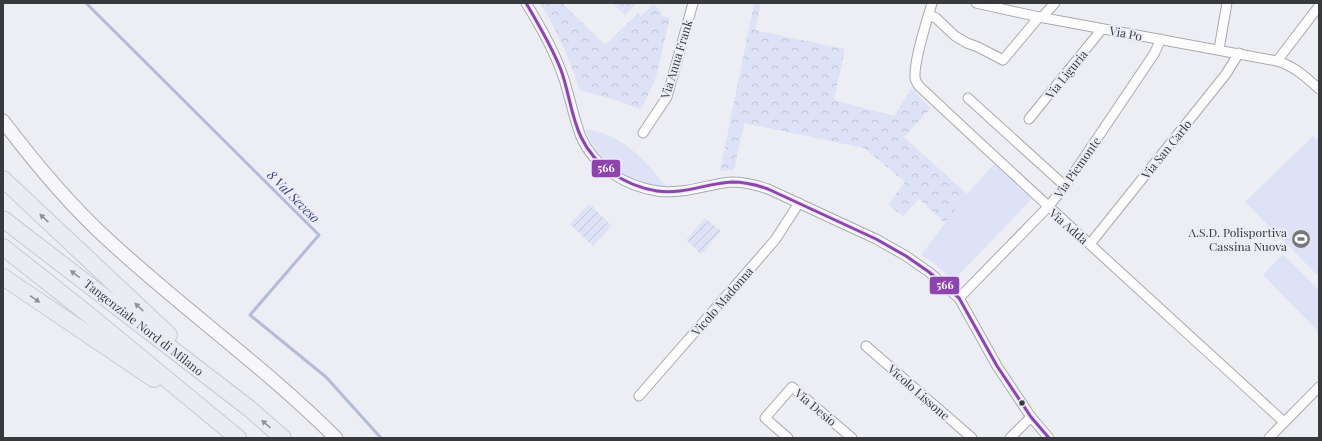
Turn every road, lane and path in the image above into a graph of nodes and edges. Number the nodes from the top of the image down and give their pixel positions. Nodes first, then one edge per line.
1 (526, 3) edge
2 (693, 3) edge
3 (932, 3) edge
4 (976, 3) edge
5 (1055, 3) edge
6 (1227, 3) edge
7 (1319, 6) edge
8 (929, 15) junction
9 (1040, 17) junction
10 (1102, 28) junction
11 (1161, 39) junction
12 (1219, 49) junction
13 (1239, 53) junction
14 (1277, 61) junction
15 (1319, 89) edge
16 (968, 98) dead end
17 (1029, 119) dead end
18 (3, 122) edge
19 (643, 133) dead end
20 (3, 179) edge
21 (1065, 186) junction
22 (799, 203) junction
23 (1048, 207) junction
24 (3, 219) edge
25 (1090, 244) junction
26 (3, 247) edge
27 (3, 276) edge
28 (960, 298) junction
29 (866, 346) dead end
30 (1317, 393) edge
31 (640, 396) dead end
32 (250, 409) junction
33 (1030, 417) junction
34 (1284, 422) junction
35 (235, 436) edge
36 (282, 438) edge
37 (336, 438) edge
38 (788, 438) edge
39 (852, 438) edge
40 (972, 438) edge
41 (1010, 438) edge
42 (1049, 438) edge
43 (1269, 438) edge

1 - 22 street
2 - 19 street, Via Anna Frank
3 - 8 street, Via Adda
4 - 9 street, Via Po
5 - 9 street
6 - 12 street
7 - 14 street
8 - 9 street
8 - 23 street, Via Adda
9 - 10 street, Via Po
10 - 11 street, Via Po
10 - 17 street, Via Liguria
11 - 12 street, Via Po
11 - 21 street, Via Piemonte
12 - 13 street, Via Po
13 - 14 street, Via Po
13 - 25 street, Via San Carlo
14 - 15 street, Via Po
16 - 21 street
18 - 37 main road
32 -> 20 highway
21 - 23 street, Via Piemonte
22 - 28 street
22 - 31 street, Vicolo Madonna
23 - 25 street, Via Adda
23 - 28 street, Via Piemonte
32 -> 24 highway, Tangenziale Nord di Milano
25 - 34 street, Via Adda
26 - 35 highway, Tangenziale Nord di Milano
27 -> 35 highway
28 - 33 street
29 - 40 street, Vicolo Lissone
30 - 34 street
36 -> 32 highway, Tangenziale Nord di Milano
33 - 41 street
33 - 42 street
34 - 43 street
38 - 39 street, Via Desio

